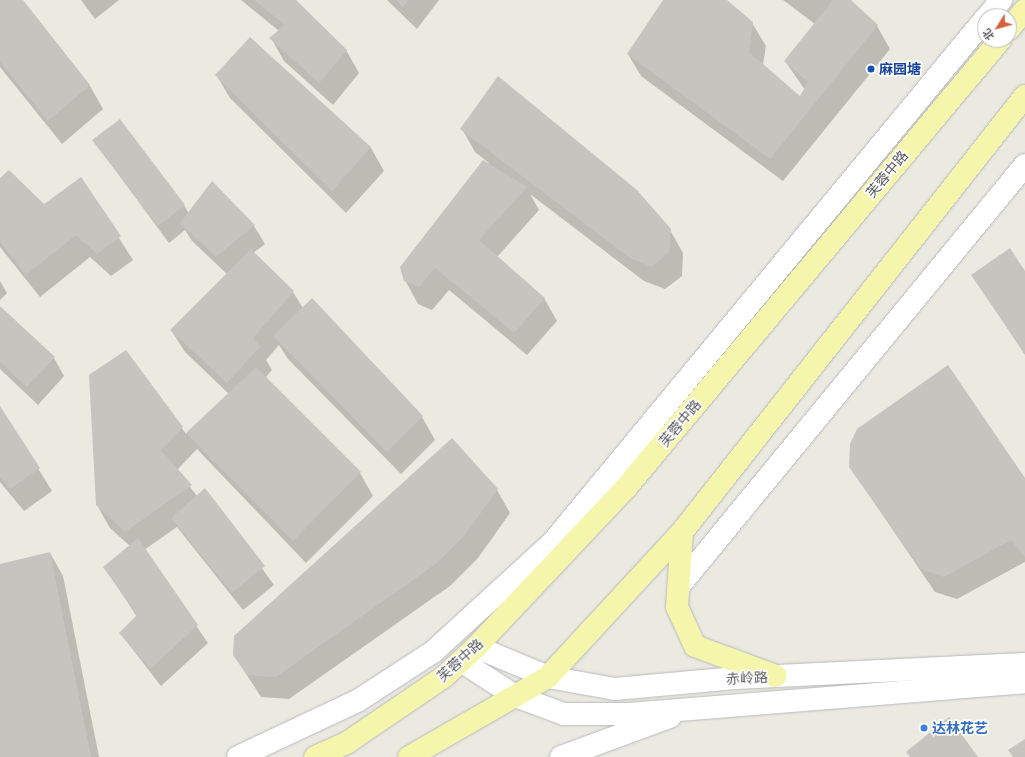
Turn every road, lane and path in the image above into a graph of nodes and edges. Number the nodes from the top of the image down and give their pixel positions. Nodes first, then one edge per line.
1 (1001, 0) edge
2 (994, 8) edge
3 (1025, 10) edge
4 (1017, 20) edge
5 (977, 29) edge
6 (993, 48) edge
7 (1025, 96) edge
8 (1025, 165) edge
9 (682, 532) junction
10 (678, 586) junction
11 (468, 654) junction
12 (1025, 664) edge
13 (776, 676) junction
14 (548, 677) junction
15 (1025, 682) edge
16 (515, 696) junction
17 (696, 708) junction
18 (238, 757) edge
19 (315, 757) edge
20 (409, 757) edge
21 (561, 757) edge

1 - 2 street
3 - 4 main road
5 - 18 street
6 - 11 main road, 芙蓉中路
7 - 9 main road
8 - 10 street
9 - 10 main road
9 - 14 main road
10 - 13 main road
11 - 14 street, 赤岭路
11 - 16 street, 赤岭路
11 - 19 main road, 芙蓉中路
12 - 13 street, 赤岭路
13 - 14 street, 赤岭路
14 - 16 main road
15 - 17 street, 赤岭路
16 - 17 street, 赤岭路
16 - 20 main road
17 - 21 street, 赤岭路

